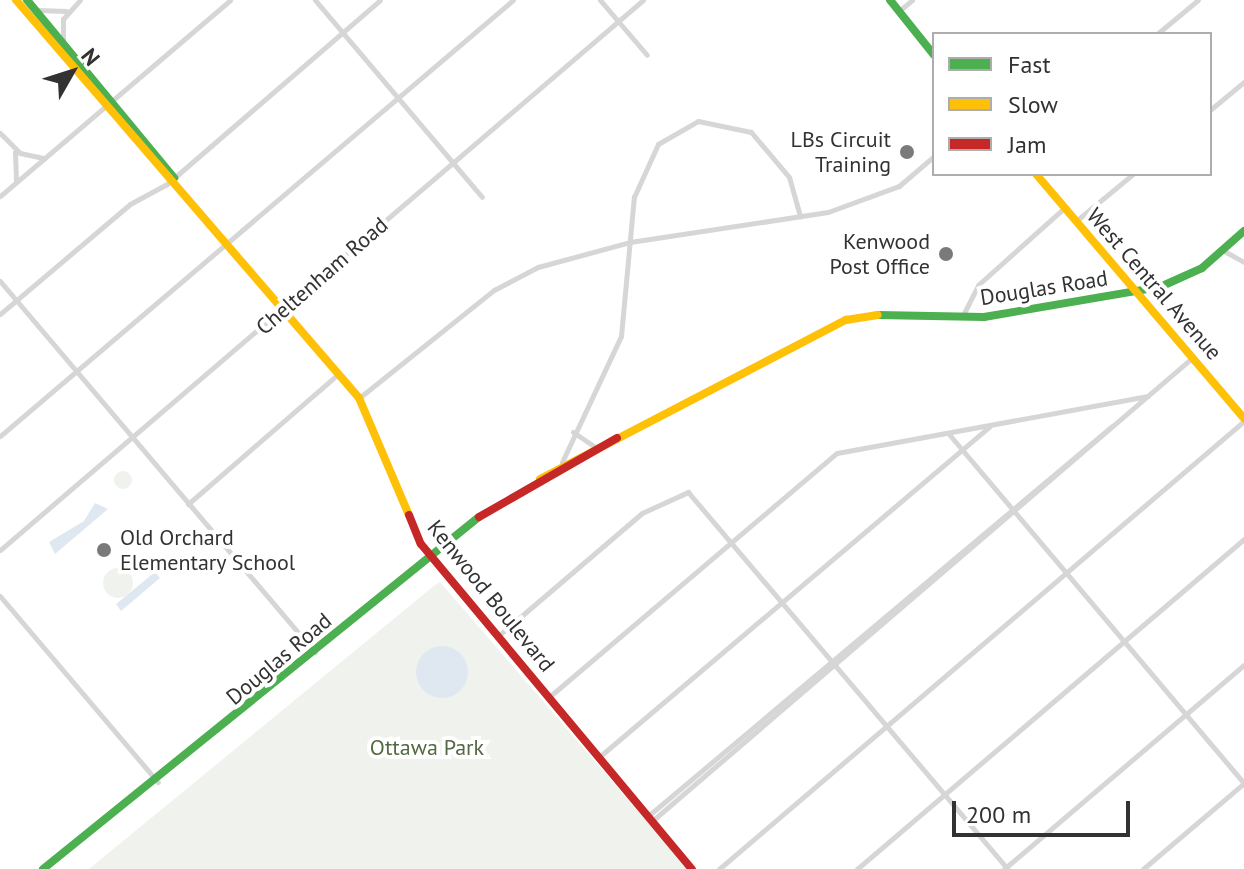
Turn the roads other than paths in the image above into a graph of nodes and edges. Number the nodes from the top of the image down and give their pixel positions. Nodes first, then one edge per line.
1 (16, 0) edge
2 (27, 0) edge
3 (80, 0) edge
4 (230, 0) edge
5 (315, 0) edge
6 (380, 0) edge
7 (513, 0) edge
8 (600, 0) edge
9 (643, 0) edge
10 (890, 0) edge
11 (912, 0) edge
12 (1197, 0) edge
13 (70, 8) junction
14 (32, 11) junction
15 (899, 11) junction
16 (618, 21) junction
17 (343, 32) junction
18 (1159, 32) edge
19 (60, 45) junction
20 (932, 52) edge
21 (647, 55) dead end
22 (1244, 82) edge
23 (399, 98) junction
24 (110, 102) junction
25 (1212, 108) edge
26 (0, 133) edge
27 (13, 147) junction
28 (932, 157) edge
29 (45, 158) junction
30 (453, 163) junction
31 (1038, 176) edge
32 (1131, 176) edge
33 (174, 178) junction
34 (16, 183) junction
35 (0, 196) edge
36 (482, 197) dead end
37 (1065, 208) junction
38 (800, 216) junction
39 (1076, 221) junction
40 (1244, 231) edge
41 (630, 242) junction
42 (231, 243) junction
43 (1224, 251) junction
44 (1244, 262) edge
45 (0, 281) edge
46 (1137, 291) junction
47 (16, 301) junction
48 (285, 307) junction
49 (0, 314) edge
50 (963, 316) junction
51 (1193, 357) junction
52 (76, 371) junction
53 (339, 374) junction
54 (1149, 395) junction
55 (359, 398) junction
56 (1244, 420) edge
57 (989, 426) junction
58 (573, 431) junction
59 (947, 432) junction
60 (0, 436) edge
61 (619, 436) junction
62 (132, 438) junction
63 (594, 446) junction
64 (961, 450) junction
65 (562, 462) junction
66 (540, 479) junction
67 (188, 504) junction
68 (1013, 511) junction
69 (1244, 539) edge
70 (731, 542) junction
71 (0, 550) edge
72 (430, 557) junction
73 (1066, 573) junction
74 (0, 596) edge
75 (783, 602) junction
76 (498, 636) junction
77 (1124, 642) junction
78 (315, 653) junction
79 (834, 662) junction
80 (1244, 665) edge
81 (549, 697) junction
82 (1185, 715) junction
83 (887, 725) junction
84 (599, 757) junction
85 (158, 782) junction
86 (1244, 783) edge
87 (946, 794) junction
88 (650, 819) junction
89 (1006, 868) edge
90 (43, 869) edge
91 (692, 869) edge
92 (719, 869) edge
93 (857, 869) edge
94 (1143, 869) edge

1 - 14 street, Kenwood Boulevard
2 - 14 street, Kenwood Boulevard
3 - 13 street
4 - 24 street
5 - 17 street
6 - 17 street
7 - 23 street
8 - 16 street
9 - 16 street, Cheltenham Road
10 - 15 street
11 - 15 street
12 - 18 street
13 - 14 street
13 - 19 street
14 - 19 street, Kenwood Boulevard
15 - 20 street
16 - 21 street
16 - 30 street, Cheltenham Road
17 - 23 street
17 - 33 street
19 - 24 street, Kenwood Boulevard
22 - 25 street
23 - 30 street
23 - 42 street
24 - 29 street
24 - 33 street, Kenwood Boulevard
26 - 27 street
27 - 29 street
27 - 34 street
28 - 38 street
29 - 34 street
30 - 36 street
30 - 48 street, Cheltenham Road
31 - 37 street, West Central Avenue
32 - 39 street
33 - 42 street, Kenwood Boulevard
33 - 47 street
34 - 35 street
37 - 39 street, West Central Avenue
37 - 50 street
38 - 41 street
38 - 41 street
39 - 46 street, West Central Avenue
40 - 43 street, Douglas Road
41 - 55 street
41 - 58 street
42 - 48 street, Kenwood Boulevard
42 - 52 street
43 - 44 street
43 - 46 street, Douglas Road
45 - 47 street
46 - 50 street, Douglas Road
46 - 51 street, West Central Avenue
47 - 49 street
47 - 52 street
48 - 53 street, Kenwood Boulevard
48 - 62 street, Cheltenham Road
50 - 61 street, Douglas Road
51 - 54 street
51 - 56 street, West Central Avenue
52 - 60 street
52 - 62 street
53 - 55 street, Kenwood Boulevard
53 - 67 street
54 - 57 street
54 - 68 street
55 - 72 street, Kenwood Boulevard
56 - 73 street
57 - 59 street
57 - 64 street
58 - 63 street
58 - 65 street
59 - 64 street
59 - 70 street
61 - 63 street, Douglas Road
61 - 66 street, Douglas Road
62 - 67 street
62 - 71 street, Cheltenham Road
63 - 65 street, Douglas Road
64 - 68 street
64 - 75 street
65 - 66 street, Douglas Road
66 - 72 street, Douglas Road
67 - 78 street
68 - 73 street
68 - 79 street
69 - 77 street
70 - 75 street
70 - 76 street
70 - 81 street
72 - 76 street, Kenwood Boulevard
72 - 78 street, Douglas Road
73 - 77 street
73 - 83 street
74 - 85 street
75 - 79 street
75 - 84 street
76 - 81 street, Kenwood Boulevard
77 - 82 street
77 - 87 street
78 - 85 street, Douglas Road
79 - 83 street
79 - 88 street
80 - 82 street
81 - 84 street, Kenwood Boulevard
82 - 86 street
82 - 89 street
83 - 87 street
83 - 92 street
84 - 88 street, Kenwood Boulevard
85 - 90 street, Douglas Road
86 - 94 street
87 - 89 street
87 - 93 street
88 - 91 street, Kenwood Boulevard

